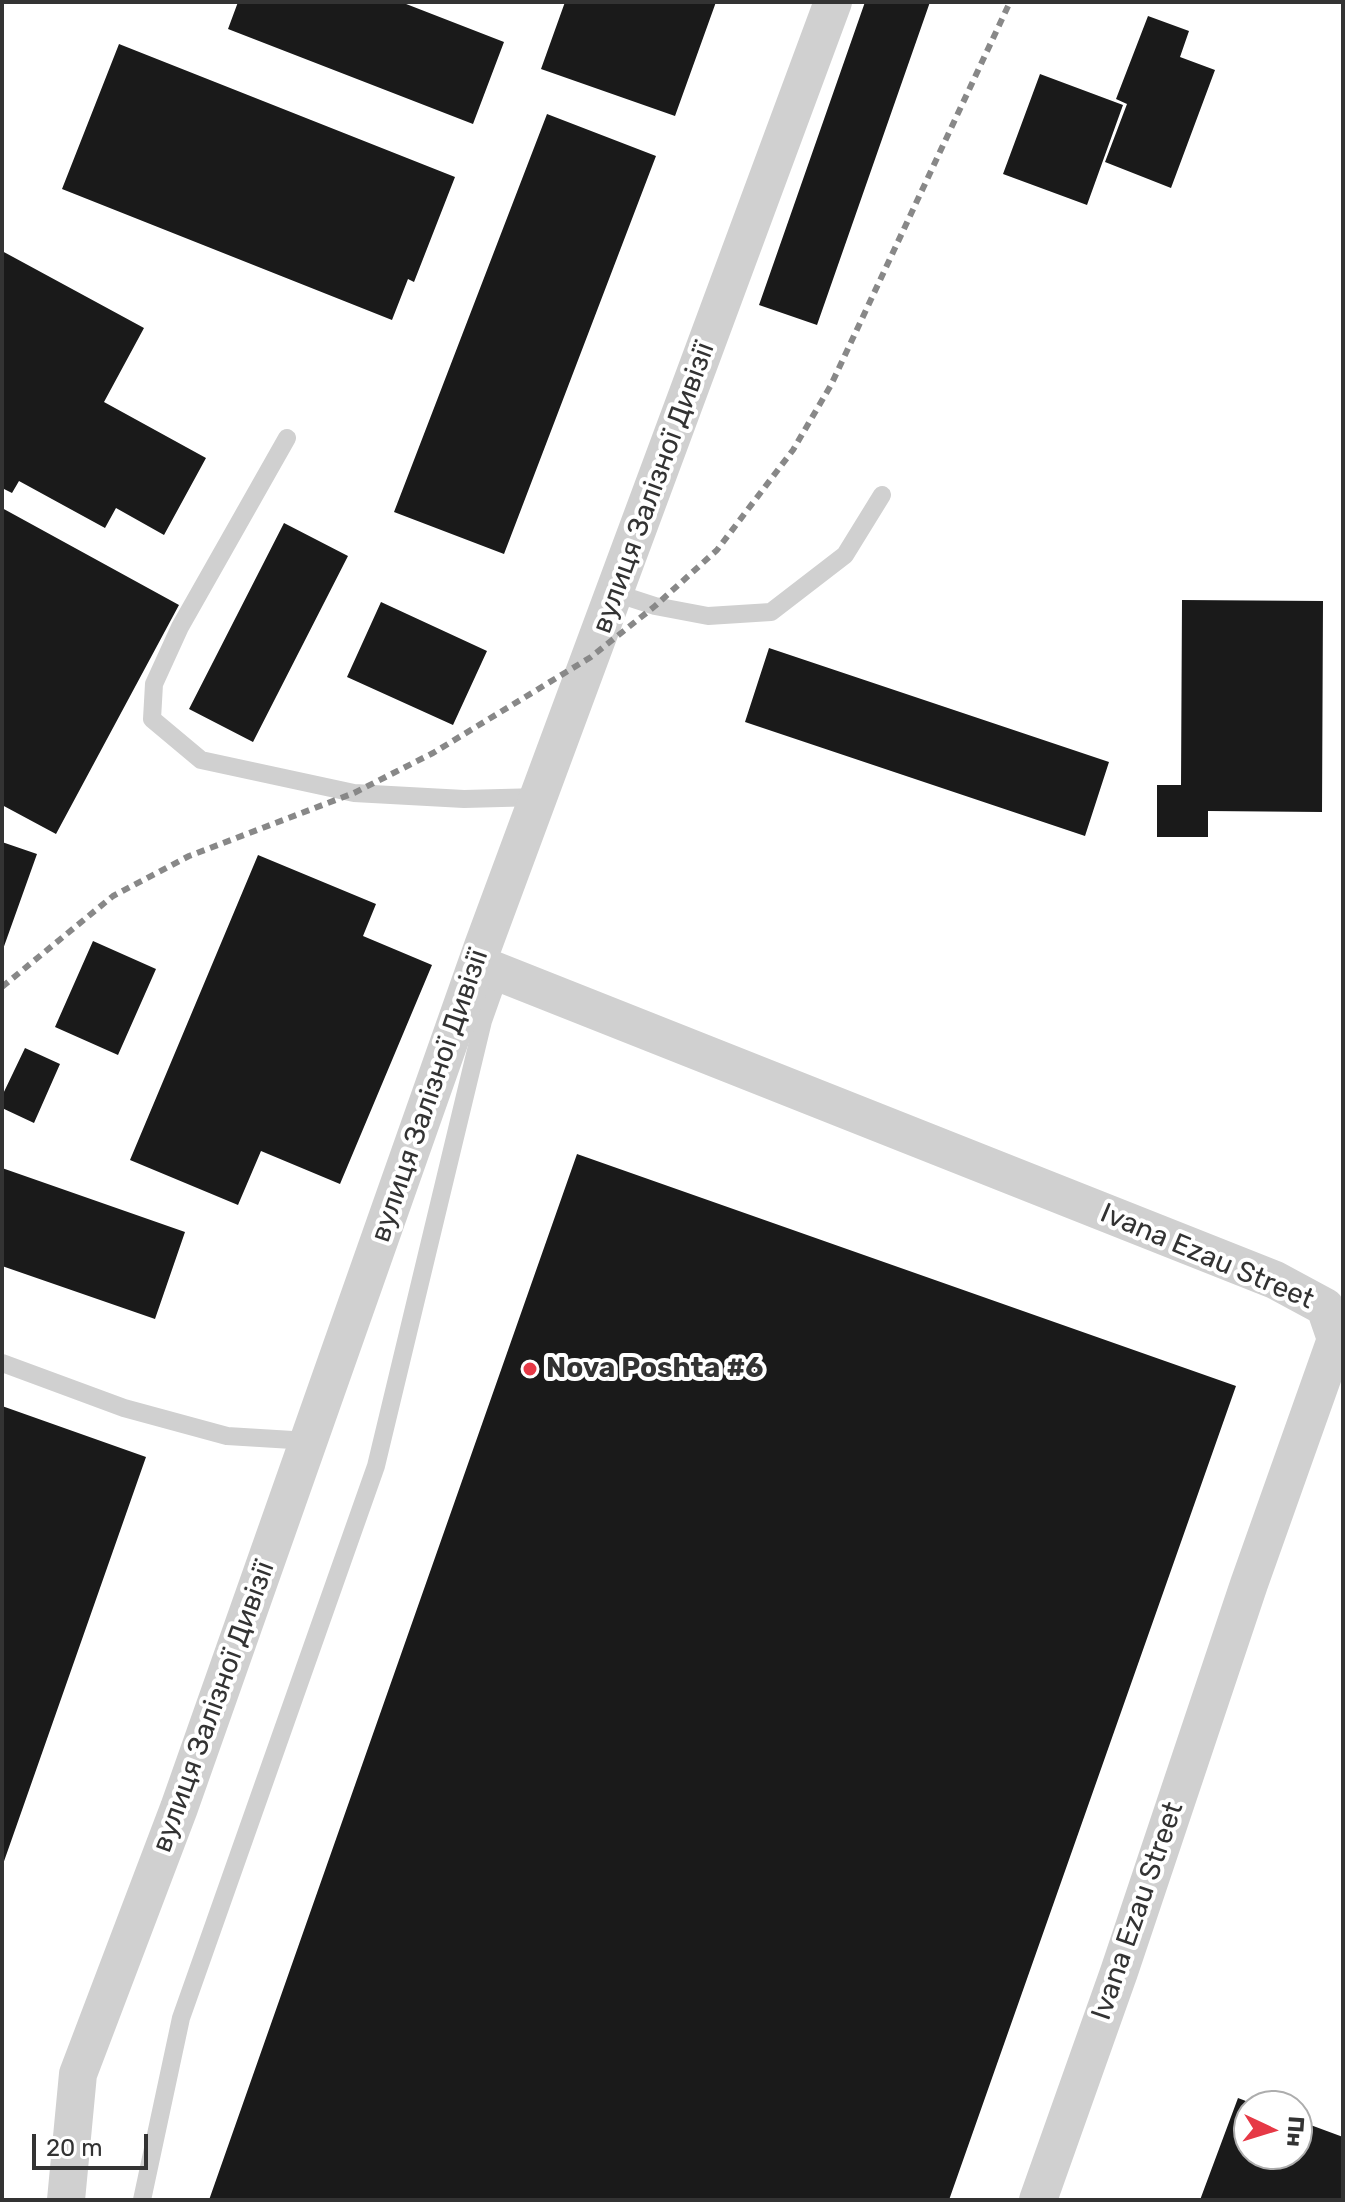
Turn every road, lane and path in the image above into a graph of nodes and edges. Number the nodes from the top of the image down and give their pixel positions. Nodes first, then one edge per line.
1 (833, 2) edge
2 (287, 438) dead end
3 (882, 495) dead end
4 (615, 593) junction
5 (539, 797) junction
6 (489, 968) junction
7 (1334, 1310) edge
8 (2, 1363) edge
9 (309, 1441) junction
10 (66, 2200) edge
11 (142, 2200) edge
12 (1038, 2200) edge

1 - 4 street, вулиця Залізної Дивізії
2 - 5 lane
3 - 4 lane
4 - 5 street, вулиця Залізної Дивізії
5 - 6 street, вулиця Залізної Дивізії
6 - 7 street, Ivana Ezau Street
6 - 9 street, вулиця Залізної Дивізії
6 - 11 lane
7 - 12 street, Ivana Ezau Street
8 - 9 lane
9 - 10 street, вулиця Залізної Дивізії

